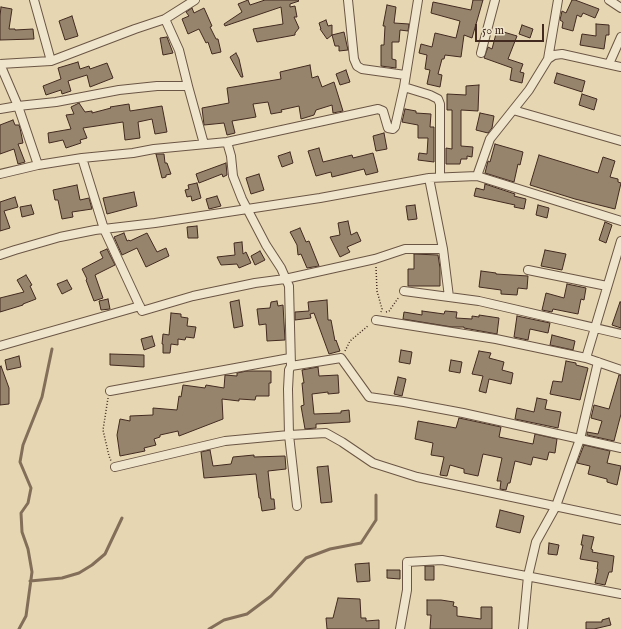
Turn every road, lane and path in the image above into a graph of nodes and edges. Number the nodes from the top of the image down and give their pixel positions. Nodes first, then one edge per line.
1 (34, 0) edge
2 (195, 0) edge
3 (348, 0) edge
4 (418, 0) edge
5 (495, 0) edge
6 (558, 0) edge
7 (609, 0) edge
8 (621, 8) edge
9 (165, 19) junction
10 (621, 37) edge
11 (481, 53) dead end
12 (548, 59) junction
13 (50, 61) junction
14 (0, 64) edge
15 (609, 64) junction
16 (621, 66) edge
17 (406, 75) junction
18 (188, 86) junction
19 (404, 87) junction
20 (18, 106) junction
21 (0, 109) edge
22 (513, 110) junction
23 (621, 141) edge
24 (227, 142) junction
25 (204, 144) junction
26 (82, 158) junction
27 (38, 165) junction
28 (0, 174) edge
29 (477, 176) junction
30 (440, 177) junction
31 (429, 178) junction
32 (247, 209) junction
33 (621, 221) edge
34 (104, 229) junction
35 (621, 241) edge
36 (443, 249) junction
37 (0, 255) edge
38 (375, 259) junction
39 (528, 270) dead end
40 (285, 279) junction
41 (608, 286) junction
42 (404, 291) joint
43 (449, 297) junction
44 (140, 306) junction
45 (376, 320) joint
46 (596, 327) junction
47 (621, 334) edge
48 (0, 346) edge
49 (341, 358) junction
50 (586, 358) junction
51 (291, 362) junction
52 (598, 362) junction
53 (621, 370) edge
54 (110, 391) joint
55 (289, 435) junction
56 (580, 440) junction
57 (621, 448) edge
58 (115, 468) joint
59 (297, 506) dead end
60 (556, 506) junction
61 (621, 520) edge
62 (528, 576) junction
63 (621, 594) edge
64 (400, 629) edge
65 (522, 629) edge

1 - 13 street
2 - 9 street
3 - 17 street
4 - 17 street
5 - 11 street
6 - 12 street
7 - 8 street
9 - 13 street
9 - 18 street
10 - 15 street
12 - 15 street
12 - 22 street
13 - 14 street
14 - 20 street
15 - 16 street
17 - 19 street
18 - 20 street
18 - 25 street
19 - 24 street
19 - 30 street
20 - 21 street
20 - 27 street
22 - 23 street
22 - 29 street
24 - 25 street
24 - 32 street
25 - 26 street
26 - 27 street
26 - 34 street
27 - 28 street
29 - 30 street
29 - 33 street
30 - 31 street
31 - 32 street
31 - 36 street
32 - 34 street
32 - 40 street
34 - 37 street
34 - 44 street
35 - 41 street
36 - 38 street
36 - 43 street
38 - 40 street
38 - 42 path
39 - 41 street
40 - 44 street
40 - 51 street
41 - 46 street
42 - 43 street
43 - 46 street
44 - 48 street
45 - 49 path
45 - 50 street
46 - 47 street
46 - 50 street
49 - 51 street
49 - 56 street
50 - 52 street
51 - 54 street
51 - 55 street
52 - 53 street
52 - 56 street
54 - 58 path
55 - 58 street
55 - 59 street
55 - 60 street
56 - 57 street
56 - 60 street
60 - 61 street
60 - 62 street
62 - 63 street
62 - 64 street
62 - 65 street

